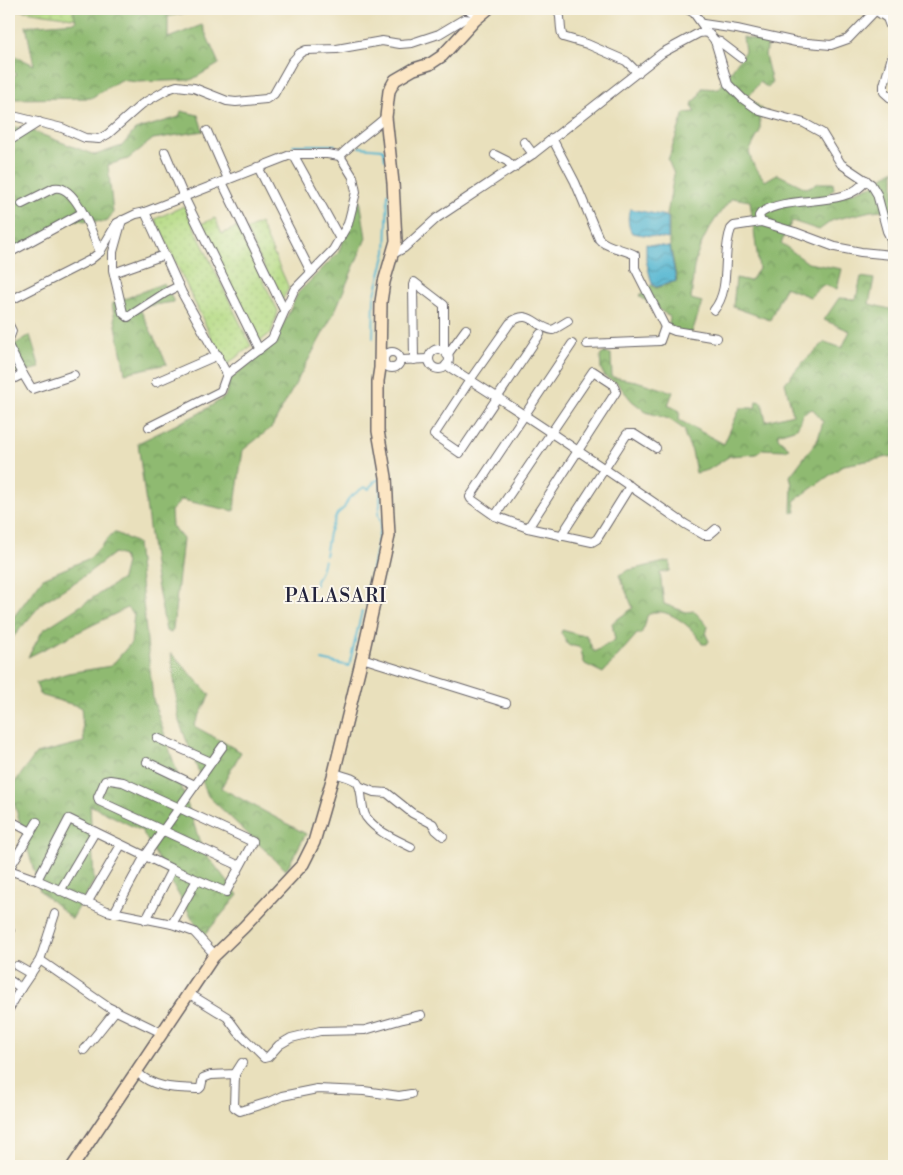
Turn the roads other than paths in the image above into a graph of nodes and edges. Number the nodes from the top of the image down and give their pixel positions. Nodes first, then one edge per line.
1 (467, 9) edge
2 (558, 9) edge
3 (687, 9) edge
4 (876, 10) edge
5 (480, 15) edge
6 (704, 28) junction
7 (715, 41) junction
8 (741, 58) dead end
9 (638, 73) junction
10 (894, 101) edge
11 (9, 115) edge
12 (386, 117) junction
13 (39, 122) junction
14 (207, 131) dead end
15 (552, 138) junction
16 (9, 141) edge
17 (524, 142) dead end
18 (165, 152) dead end
19 (293, 154) junction
20 (533, 154) junction
21 (495, 155) dead end
22 (340, 156) junction
23 (258, 166) junction
24 (514, 168) junction
25 (866, 180) junction
26 (225, 181) junction
27 (184, 197) junction
28 (22, 204) dead end
29 (145, 212) junction
30 (82, 213) junction
31 (122, 220) junction
32 (760, 222) junction
33 (340, 239) junction
34 (100, 252) junction
35 (9, 253) edge
36 (393, 254) junction
37 (164, 255) junction
38 (893, 258) edge
39 (119, 271) dead end
40 (311, 272) junction
41 (179, 286) junction
42 (9, 301) edge
43 (284, 310) junction
44 (714, 310) dead end
45 (568, 321) dead end
46 (9, 325) edge
47 (665, 327) junction
48 (466, 329) dead end
49 (540, 334) dead end
50 (717, 338) dead end
51 (9, 339) edge
52 (572, 344) dead end
53 (587, 344) dead end
54 (9, 347) edge
55 (259, 350) junction
56 (446, 353) junction
57 (218, 355) junction
58 (429, 359) junction
59 (382, 360) junction
60 (401, 360) junction
61 (414, 360) junction
62 (446, 365) junction
63 (23, 374) junction
64 (228, 374) junction
65 (74, 375) dead end
66 (470, 380) junction
67 (9, 381) edge
68 (156, 382) dead end
69 (496, 397) junction
70 (524, 415) junction
71 (150, 427) dead end
72 (551, 434) junction
73 (656, 448) dead end
74 (578, 451) junction
75 (604, 468) junction
76 (630, 486) junction
77 (496, 516) junction
78 (528, 528) junction
79 (716, 529) dead end
80 (561, 536) junction
81 (362, 658) junction
82 (506, 703) dead end
83 (157, 738) dead end
84 (223, 746) dead end
85 (147, 762) dead end
86 (211, 762) junction
87 (334, 772) junction
88 (195, 785) junction
89 (361, 787) junction
90 (179, 807) junction
91 (9, 820) edge
92 (37, 822) dead end
93 (163, 830) junction
94 (31, 832) junction
95 (95, 832) junction
96 (443, 836) dead end
97 (121, 845) junction
98 (411, 847) dead end
99 (145, 856) junction
100 (240, 866) junction
101 (9, 869) edge
102 (172, 869) junction
103 (37, 880) junction
104 (197, 880) junction
105 (60, 891) junction
106 (87, 903) junction
107 (114, 913) junction
108 (55, 914) dead end
109 (146, 920) junction
110 (172, 924) junction
111 (215, 955) junction
112 (40, 960) junction
113 (18, 966) dead end
114 (30, 974) junction
115 (9, 980) edge
116 (22, 988) junction
117 (188, 993) junction
118 (9, 1009) edge
119 (116, 1010) junction
120 (421, 1015) dead end
121 (162, 1033) junction
122 (84, 1050) dead end
123 (242, 1063) dead end
124 (137, 1072) junction
125 (235, 1074) junction
126 (411, 1094) dead end
127 (73, 1166) edge

1 - 5 street
2 - 9 street
3 - 6 street
4 - 6 street
4 - 10 street
5 - 12 main road
5 - 13 street
6 - 7 street
6 - 9 street
7 - 8 street
7 - 25 street
9 - 15 street
11 - 13 street
12 - 22 street
12 - 36 main road
13 - 16 street
14 - 26 street
15 - 20 street
15 - 47 street
17 - 20 street
18 - 27 street
19 - 22 street
19 - 23 street
19 - 33 street
20 - 24 street
21 - 24 street
22 - 33 street
23 - 26 street
23 - 40 street
24 - 36 street
25 - 32 street
25 - 38 street
26 - 27 street
26 - 43 street
27 - 29 street
27 - 55 street
28 - 30 street
29 - 31 street
29 - 37 street
30 - 34 street
30 - 35 street
31 - 34 street
31 - 41 street
32 - 38 street
32 - 44 street
33 - 40 street
34 - 42 street
36 - 59 main road
37 - 39 street
37 - 41 street
40 - 43 street
41 - 57 street
43 - 55 street
45 - 66 street
46 - 51 street
47 - 50 street
47 - 53 street
48 - 56 street
49 - 69 street
52 - 70 street
54 - 63 street
55 - 64 street
56 - 58 street
56 - 61 street
56 - 62 street
57 - 64 street
57 - 68 street
58 - 61 street
58 - 62 street
59 - 60 street
59 - 60 street
59 - 81 main road
60 - 61 street
62 - 66 street
63 - 65 street
63 - 67 street
64 - 71 street
66 - 69 street
66 - 69 street
69 - 70 street
70 - 72 street
70 - 77 street
72 - 74 street
72 - 74 street
72 - 77 street
73 - 75 street
74 - 75 street
74 - 78 street
75 - 76 street
75 - 80 street
76 - 79 street
76 - 80 street
77 - 78 street
78 - 80 street
81 - 82 street
81 - 87 main road
83 - 86 street
84 - 86 street
85 - 88 street
86 - 88 street
87 - 89 street
87 - 111 main road
88 - 90 street
89 - 96 street
89 - 98 street
90 - 93 street
90 - 93 street
90 - 100 street
91 - 94 street
92 - 94 street
93 - 99 street
93 - 100 street
94 - 101 street
95 - 97 street
95 - 103 street
95 - 105 street
97 - 99 street
97 - 106 street
99 - 102 street
99 - 107 street
100 - 104 street
101 - 103 street
102 - 104 street
102 - 109 street
103 - 105 street
104 - 110 street
105 - 106 street
106 - 107 street
107 - 109 street
108 - 112 street
109 - 110 street
110 - 111 street
111 - 117 main road
112 - 114 street
112 - 119 street
113 - 114 street
114 - 116 street
115 - 116 street
116 - 118 street
117 - 120 street
117 - 121 main road
119 - 121 street
119 - 122 street
121 - 124 main road
123 - 125 street
124 - 125 street
124 - 127 main road
125 - 126 street

